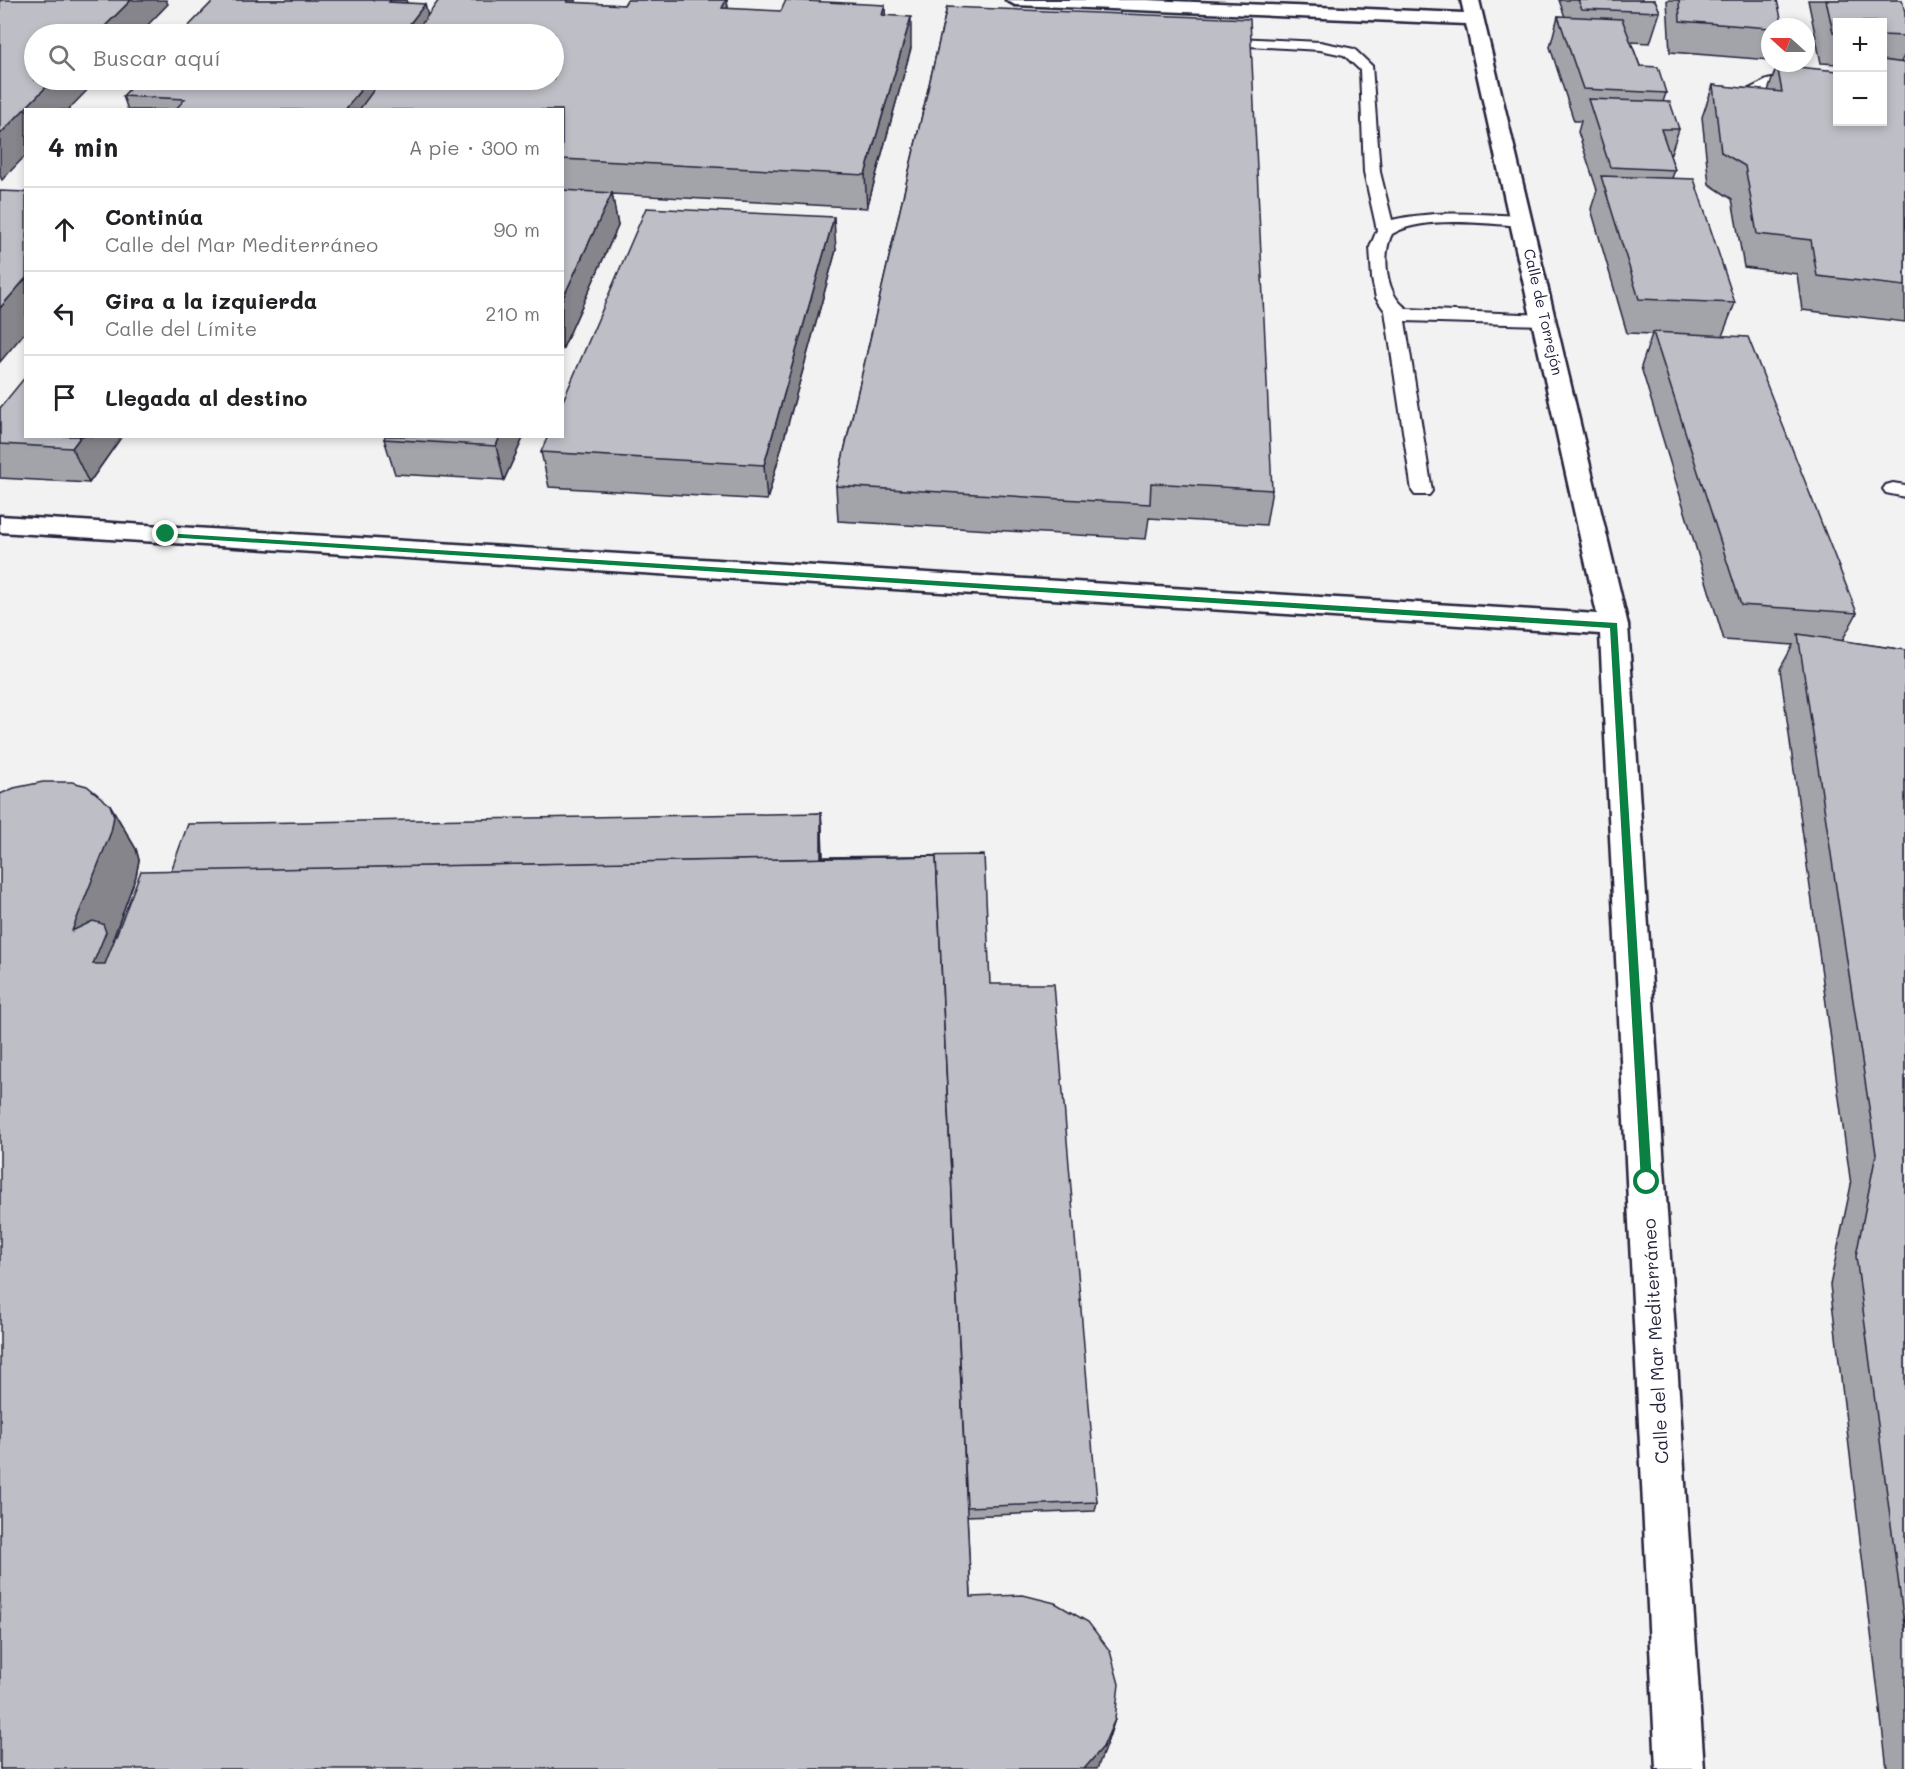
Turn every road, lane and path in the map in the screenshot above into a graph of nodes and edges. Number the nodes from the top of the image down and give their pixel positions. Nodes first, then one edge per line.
1 (1015, 0) edge
2 (1473, 9) edge
3 (1203, 40) edge
4 (1833, 82) edge
5 (1752, 99) edge
6 (1522, 221) junction
7 (1386, 230) junction
8 (1394, 311) junction
9 (1545, 320) junction
10 (1422, 491) dead end
11 (0, 524) edge
12 (1614, 625) junction
13 (1680, 1769) edge

1 - 2 street
2 - 6 street, Calle de Torrejón
3 - 7 lane
4 - 5 lane
6 - 7 lane
6 - 9 street, Calle de Torrejón
7 - 8 lane
8 - 9 lane
8 - 10 lane
9 - 12 street, Calle de Torrejón
11 - 12 street
12 - 13 street, Calle del Mar Mediterráneo

